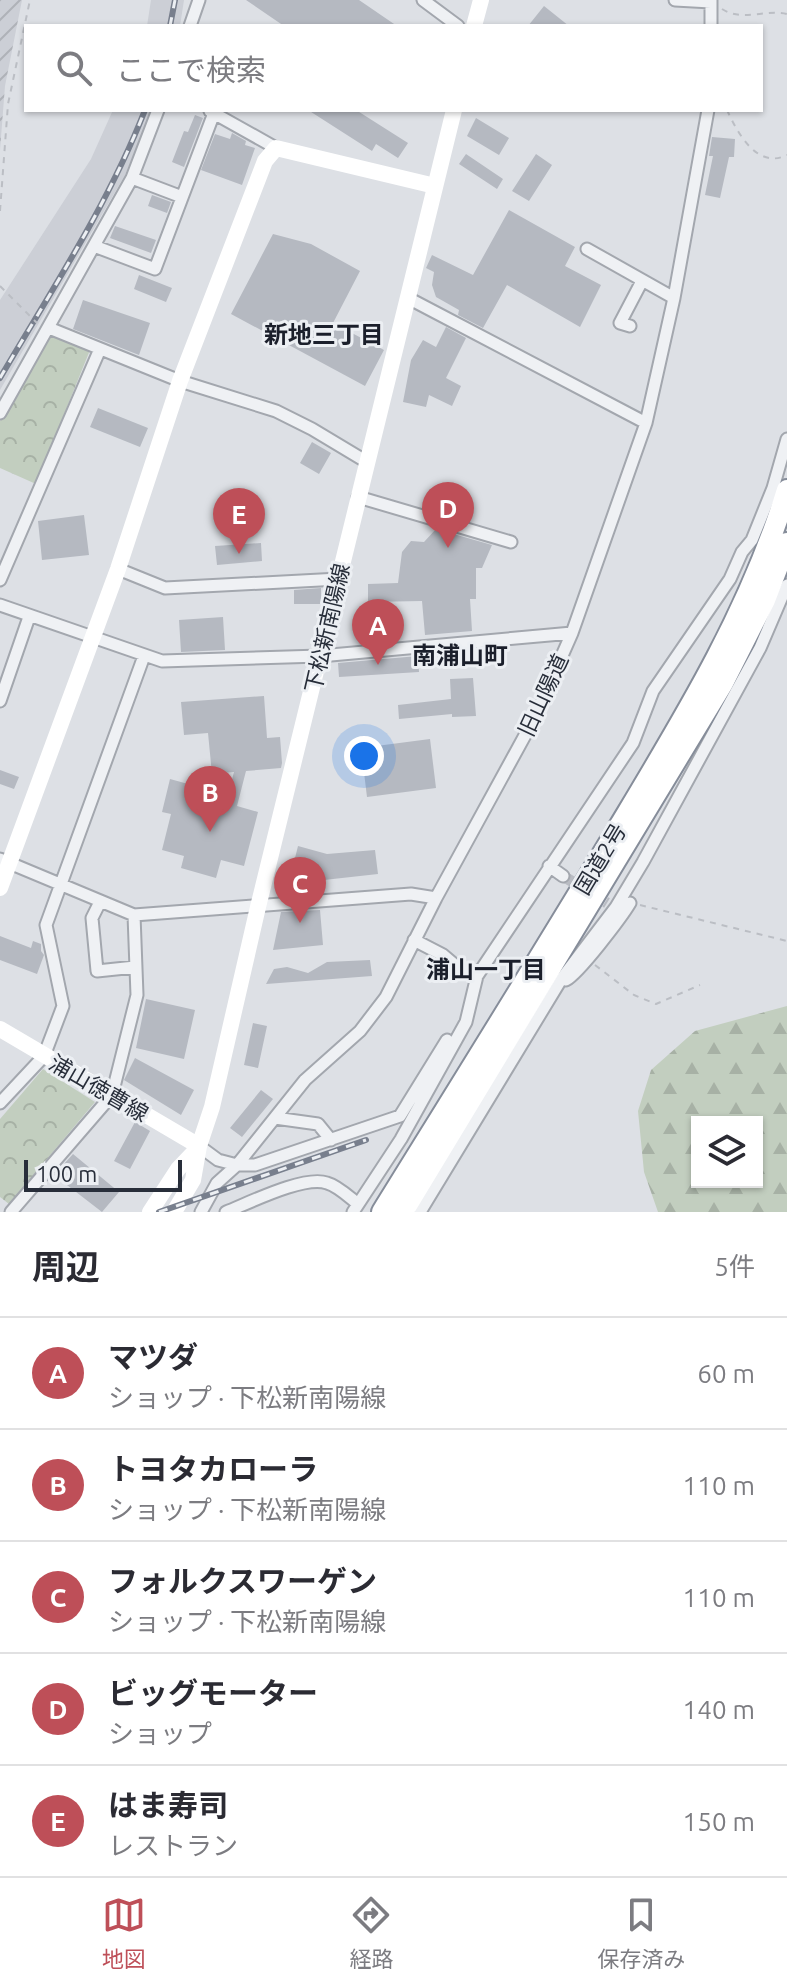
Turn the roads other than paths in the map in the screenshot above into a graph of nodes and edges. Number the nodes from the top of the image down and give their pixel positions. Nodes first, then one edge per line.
1 (199, 0) edge
2 (423, 0) edge
3 (481, 0) edge
4 (675, 0) edge
5 (711, 1) edge
6 (191, 24) edge
7 (455, 24) edge
8 (475, 24) edge
9 (711, 24) edge
10 (157, 112) edge
11 (211, 112) edge
12 (454, 112) edge
13 (708, 112) edge
14 (276, 148) junction
15 (132, 178) junction
16 (435, 186) junction
17 (182, 197) junction
18 (94, 246) junction
19 (587, 249) dead end
20 (642, 281) junction
21 (408, 298) junction
22 (674, 298) junction
23 (43, 326) junction
24 (630, 326) dead end
25 (100, 349) junction
26 (180, 381) junction
27 (0, 413) edge
28 (646, 423) junction
29 (787, 439) edge
30 (367, 462) junction
31 (787, 490) edge
32 (358, 497) junction
33 (511, 542) dead end
34 (787, 543) edge
35 (118, 569) junction
36 (339, 579) junction
37 (0, 580) edge
38 (787, 585) edge
39 (0, 605) edge
40 (29, 617) junction
41 (572, 633) junction
42 (93, 638) junction
43 (144, 656) junction
44 (320, 656) junction
45 (0, 701) edge
46 (668, 779) junction
47 (5, 860) edge
48 (549, 866) junction
49 (563, 876) tunnel mouth
50 (62, 885) junction
51 (0, 888) edge
52 (436, 898) junction
53 (100, 902) junction
54 (630, 903) road end
55 (258, 907) junction
56 (134, 915) junction
57 (414, 940) junction
58 (135, 967) junction
59 (476, 977) junction
60 (562, 978) junction
61 (466, 1022) junction
62 (0, 1029) edge
63 (44, 1056) junction
64 (112, 1095) junction
65 (0, 1103) edge
66 (275, 1118) junction
67 (331, 1140) junction
68 (199, 1146) junction
69 (237, 1165) junction
70 (355, 1208) edge
71 (205, 1211) edge
72 (11, 1212) edge
73 (150, 1212) edge
74 (174, 1212) edge
75 (226, 1212) edge
76 (382, 1212) edge
77 (403, 1212) edge
78 (420, 1212) edge

1 - 6 street
2 - 7 street
3 - 8 main road
4 - 5 street
5 - 9 street
10 - 15 street
11 - 14 street
11 - 17 street
12 - 16 main road, 下松新南陽線
13 - 22 street, 旧山陽道
14 - 16 main road
14 - 26 main road
15 - 17 street
15 - 18 street
16 - 21 main road, 下松新南陽線
17 - 18 street
18 - 23 street
19 - 20 street
20 - 22 street
20 - 24 street
21 - 28 street
21 - 30 main road, 下松新南陽線
22 - 28 street, 旧山陽道
23 - 25 street
23 - 27 street
25 - 26 street
25 - 37 street
26 - 30 street
26 - 35 main road
28 - 41 street, 旧山陽道
29 - 48 street
30 - 32 main road, 下松新南陽線
31 - 46 highway, 国道2号
32 - 33 street
32 - 36 main road, 下松新南陽線
34 - 46 highway, 国道2号
35 - 36 street
35 - 42 main road
36 - 44 main road, 下松新南陽線
38 - 46 street
39 - 40 street
40 - 42 street
40 - 45 street
41 - 44 street
41 - 52 street, 旧山陽道
42 - 43 street
42 - 47 main road
43 - 44 street
43 - 50 street
44 - 55 main road, 下松新南陽線
46 - 60 street
46 - 76 highway, 国道2号
46 - 77 highway, 国道2号
47 - 50 street
47 - 51 main road
48 - 49 street
48 - 59 street
50 - 53 street
50 - 63 street
52 - 55 street
52 - 57 street, 旧山陽道
53 - 56 street
53 - 58 street
54 - 60 street
55 - 56 street
55 - 68 main road, 下松新南陽線
56 - 58 street
57 - 59 street
57 - 66 street, 旧山陽道
58 - 64 street
59 - 61 street
60 - 78 street
61 - 67 street
61 - 70 street
62 - 63 main road, 浦山徳曹線
63 - 64 main road, 浦山徳曹線
63 - 65 street
64 - 68 main road, 浦山徳曹線
64 - 72 street
66 - 67 street
66 - 69 street, 旧山陽道
67 - 69 street
68 - 69 street
68 - 73 main road, 下松新南陽線
68 - 74 main road, 下松新南陽線
69 - 71 street, 旧山陽道
70 - 75 street

